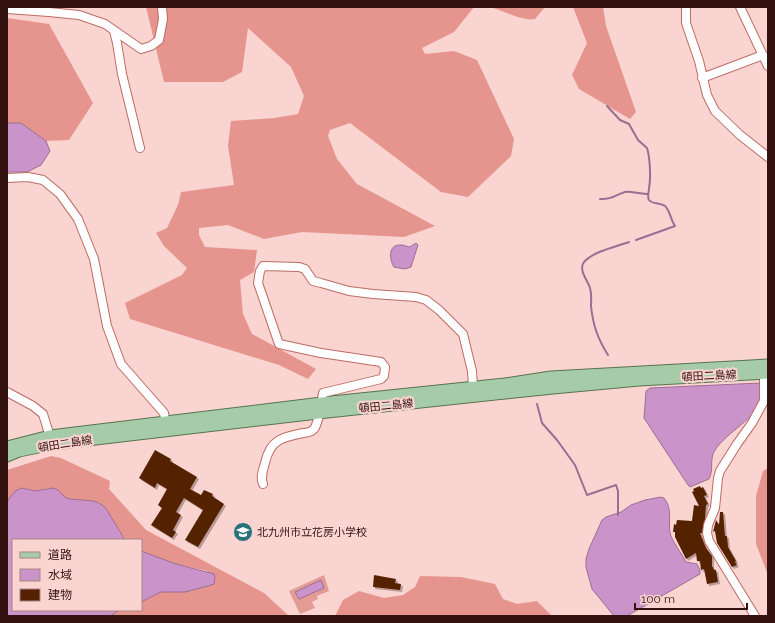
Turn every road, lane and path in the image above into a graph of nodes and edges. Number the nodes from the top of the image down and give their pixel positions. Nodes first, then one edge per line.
1 (162, 7) edge
2 (686, 7) edge
3 (740, 7) edge
4 (7, 9) edge
5 (114, 31) junction
6 (762, 55) junction
7 (768, 66) edge
8 (702, 78) junction
9 (140, 148) dead end
10 (768, 158) edge
11 (7, 178) edge
12 (766, 369) edge
13 (473, 387) junction
14 (7, 392) edge
15 (320, 408) junction
16 (166, 426) junction
17 (51, 440) junction
18 (7, 447) edge
19 (7, 456) edge
20 (263, 484) dead end
21 (755, 616) edge

1 - 5 street
2 - 8 street
3 - 6 street
4 - 5 street
5 - 9 street
6 - 7 street
6 - 8 street
8 - 10 street
11 - 16 street
12 - 13 main road, 頓田二島線
12 - 15 main road, 頓田二島線
12 - 21 street
13 - 15 main road, 頓田二島線
13 - 15 street
14 - 17 street
15 - 16 main road, 頓田二島線
15 - 20 street
16 - 17 main road, 頓田二島線
17 - 18 main road, 頓田二島線
17 - 19 main road, 頓田二島線

